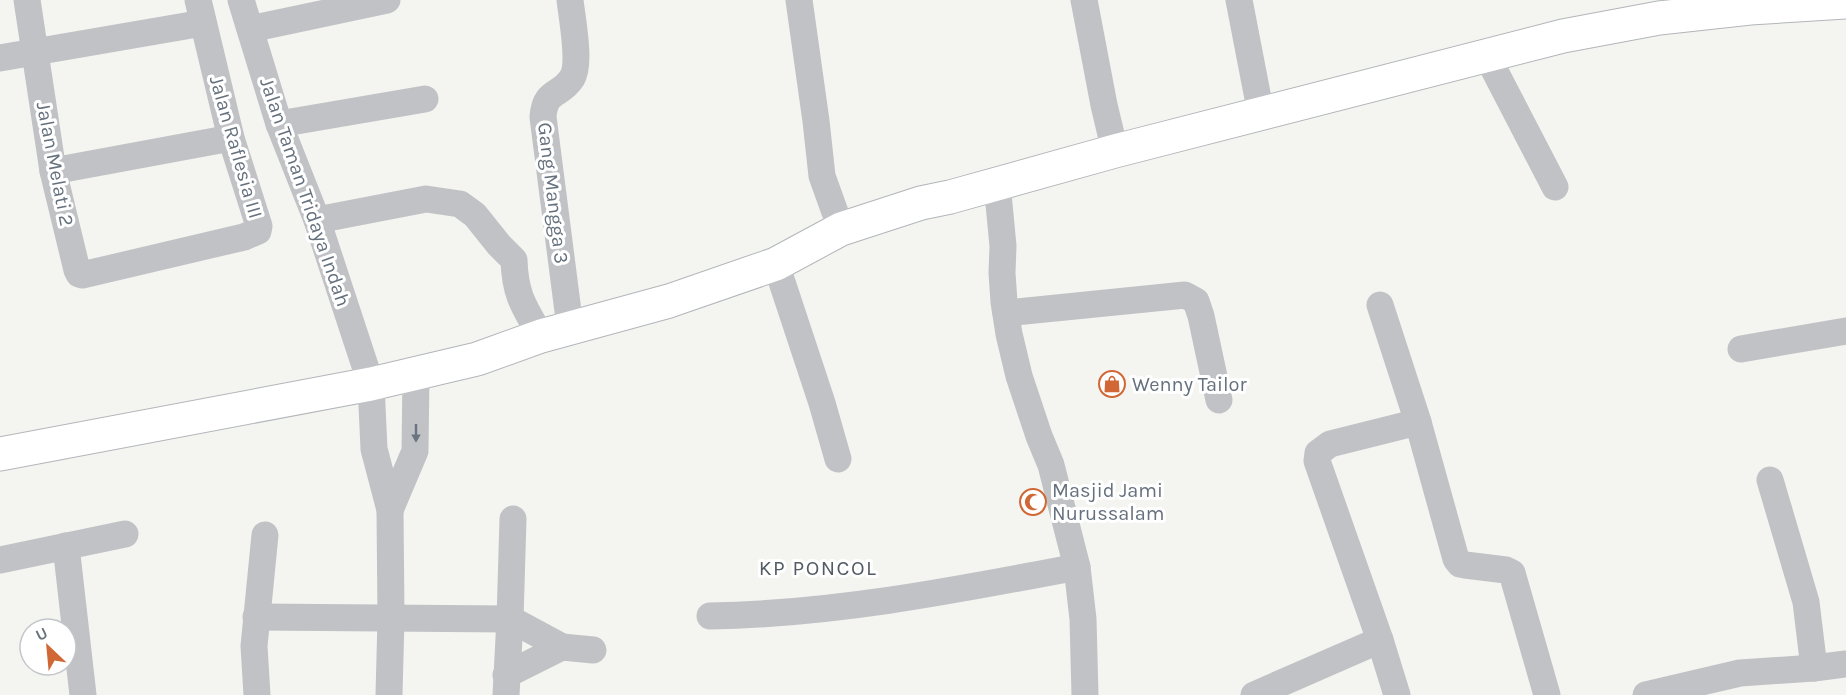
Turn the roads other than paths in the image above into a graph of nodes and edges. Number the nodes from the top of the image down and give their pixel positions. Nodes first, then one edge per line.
1 (27, 0) edge
2 (241, 0) edge
3 (387, 0) edge
4 (570, 0) edge
5 (798, 0) edge
6 (1084, 0) edge
7 (1239, 0) edge
8 (1846, 2) edge
9 (1661, 9) edge
10 (201, 12) edge
11 (250, 29) junction
12 (36, 52) junction
13 (1486, 56) junction
14 (0, 58) edge
15 (425, 99) dead end
16 (1262, 114) junction
17 (279, 124) junction
18 (231, 138) junction
19 (1115, 151) junction
20 (53, 171) junction
21 (997, 183) junction
22 (1555, 186) dead end
23 (317, 220) junction
24 (841, 229) junction
25 (776, 264) junction
26 (79, 274) joint
27 (1380, 305) dead end
28 (1006, 313) junction
29 (555, 332) junction
30 (1846, 332) edge
31 (1741, 349) dead end
32 (416, 374) junction
33 (371, 384) junction
34 (1218, 400) dead end
35 (1418, 422) junction
36 (0, 454) edge
37 (838, 459) dead end
38 (1770, 480) dead end
39 (390, 510) junction
40 (513, 519) dead end
41 (125, 534) dead end
42 (265, 535) dead end
43 (66, 546) junction
44 (0, 560) edge
45 (1077, 567) junction
46 (710, 616) dead end
47 (255, 617) junction
48 (391, 618) junction
49 (510, 619) junction
50 (1380, 640) junction
51 (562, 646) junction
52 (593, 650) dead end
53 (1846, 664) edge
54 (1814, 668) junction
55 (506, 685) edge
56 (83, 695) edge
57 (256, 695) edge
58 (389, 695) edge
59 (1084, 695) edge
60 (1254, 695) edge
61 (1397, 695) edge
62 (1547, 695) edge
63 (1646, 695) edge

1 - 12 street, Jalan Melati 2
2 - 11 street, Jalan Taman Tridaya Indah
3 - 11 street
4 - 29 street, Gang Mangga 3
5 - 24 street
6 - 19 street
7 - 16 street
8 - 9 street
9 - 13 street
10 - 12 street
10 - 18 street, Jalan Raflesia III
11 - 17 street, Jalan Taman Tridaya Indah
12 - 14 street
12 - 20 street, Jalan Melati 2
13 - 16 street
13 - 22 street
15 - 17 street
16 - 19 street
17 - 23 street, Jalan Taman Tridaya Indah
18 - 20 street
18 - 26 street, Jalan Raflesia III
19 - 21 street
20 - 26 street, Jalan Melati 2
21 - 24 street
21 - 28 street
23 - 29 street
23 - 33 street, Jalan Taman Tridaya Indah
24 - 25 street
25 - 29 street
25 - 37 street
27 - 35 street
28 - 34 street
28 - 45 street
29 - 32 street
30 - 31 street
32 - 33 street
32 -> 39 street
33 - 36 street
33 - 39 street, Jalan Taman Tridaya Indah
35 - 50 street
35 - 62 street
38 - 54 street
39 - 48 street
40 - 49 street
41 - 43 street
42 - 47 street
43 - 44 street
43 - 56 street
45 - 46 street
45 - 59 street
47 - 48 street
47 - 57 street
48 - 49 street
48 - 58 street
49 - 51 street
49 - 55 street
50 - 60 street
50 - 61 street
51 - 52 street
51 - 55 street
53 - 54 street
54 - 63 street

